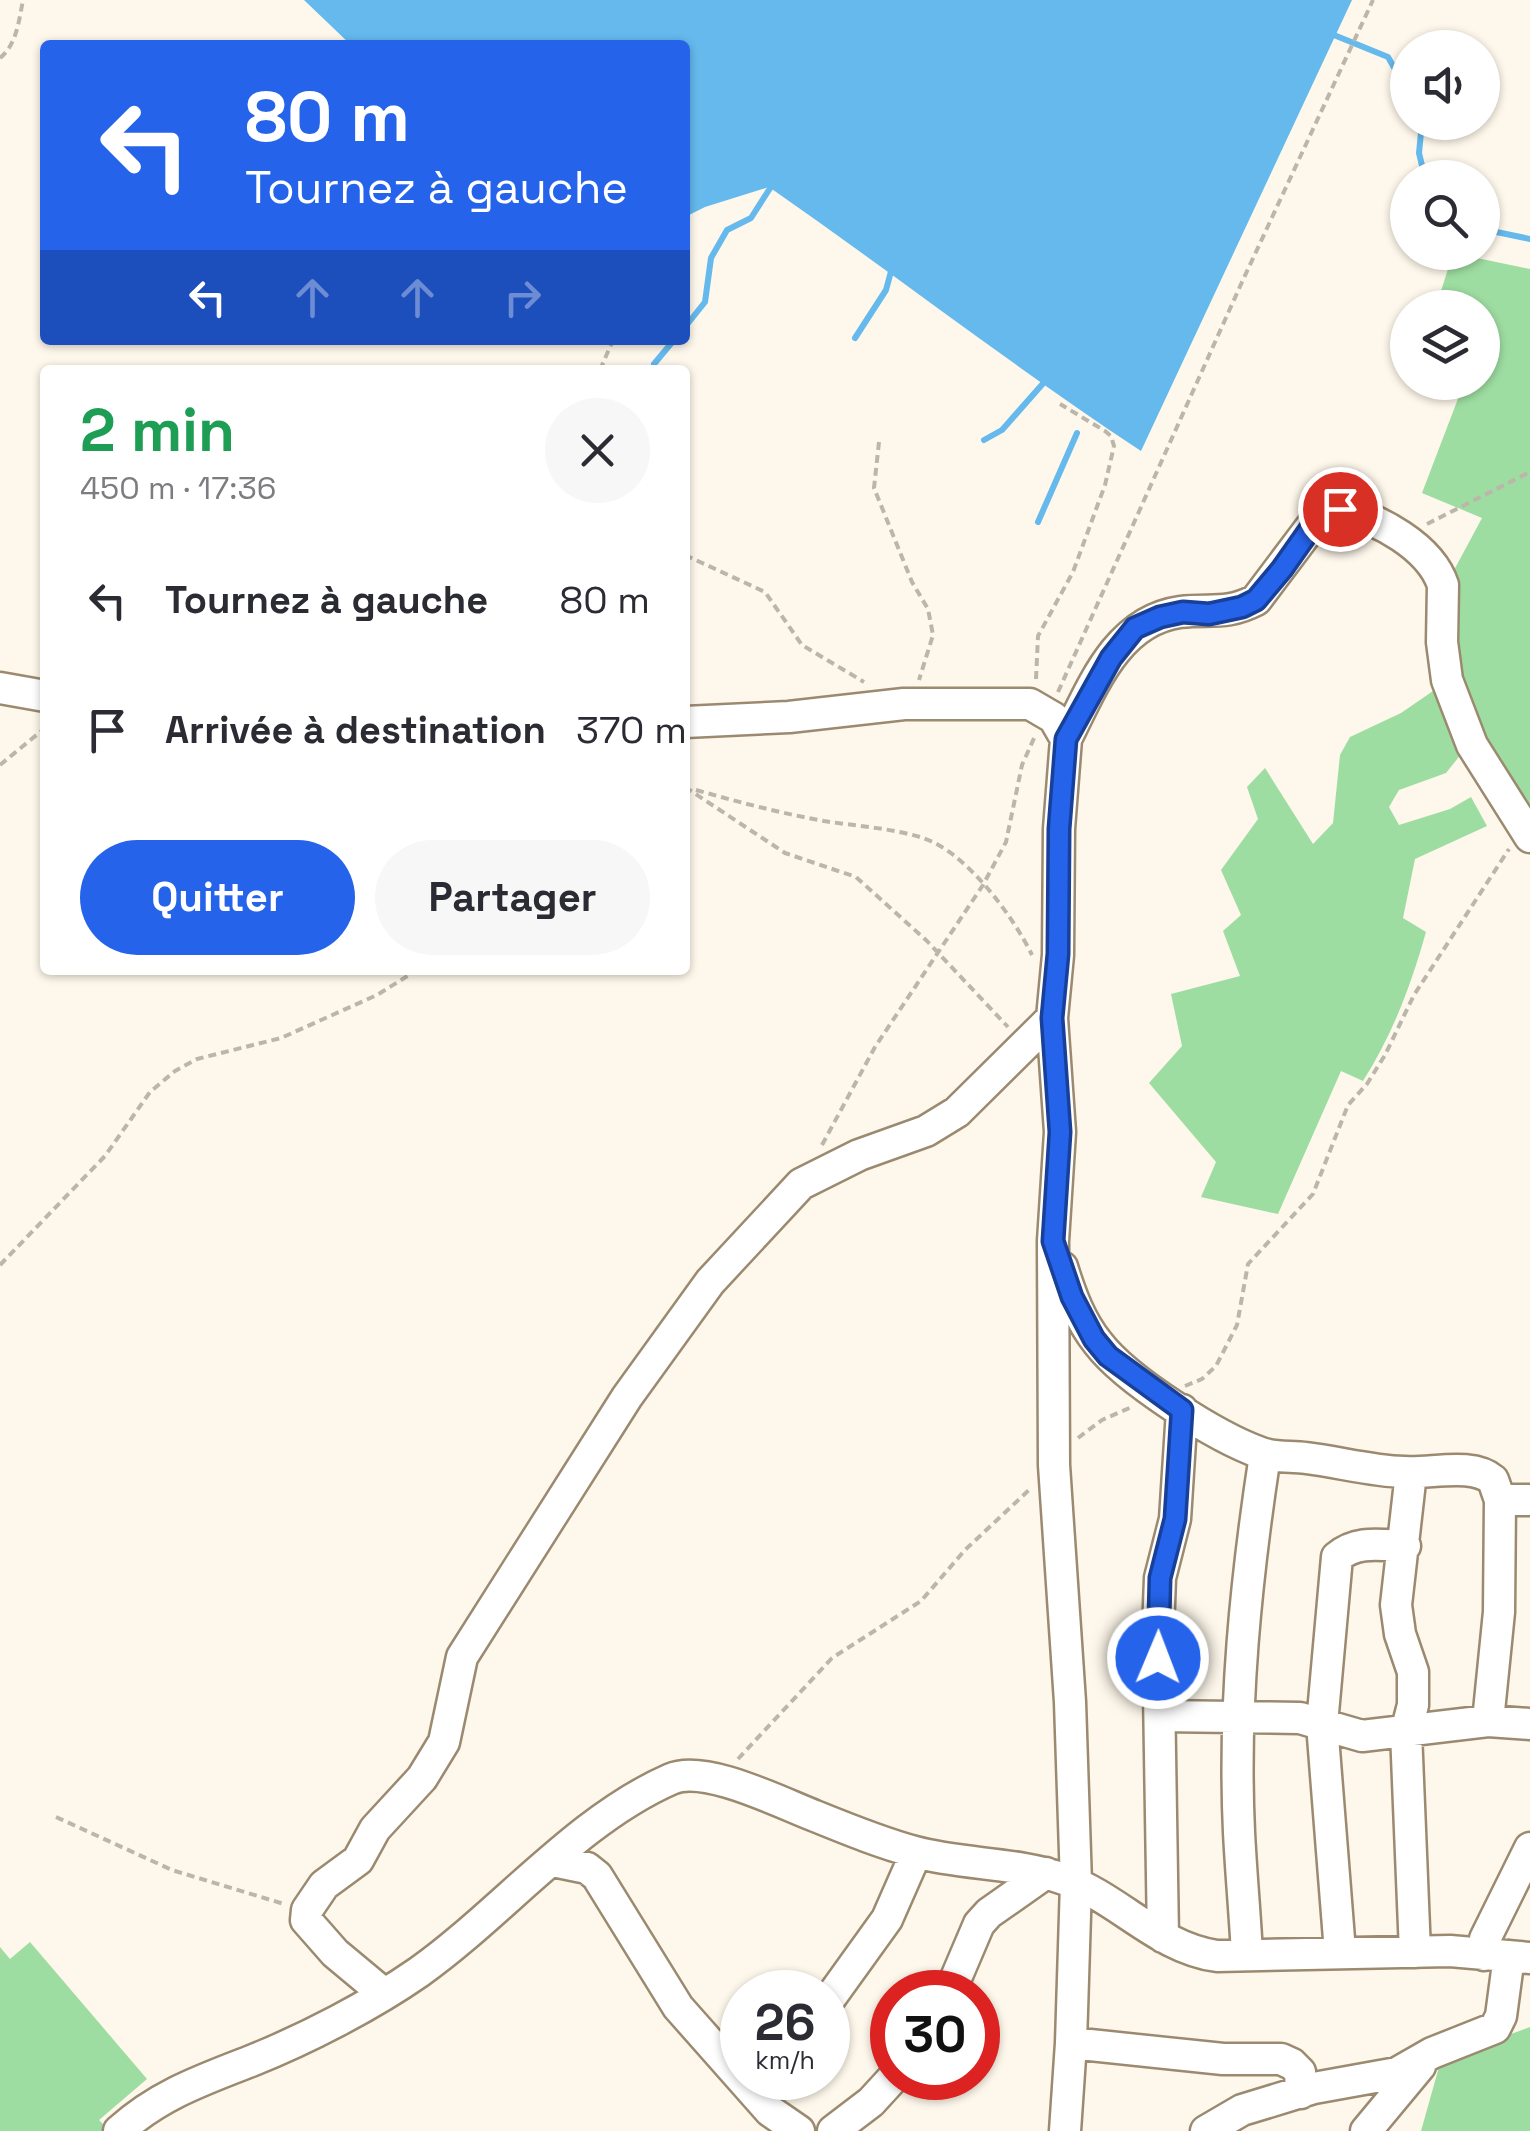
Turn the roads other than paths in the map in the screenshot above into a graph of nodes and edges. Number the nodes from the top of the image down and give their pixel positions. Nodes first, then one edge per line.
1 (0, 688) edge
2 (40, 695) edge
3 (690, 722) edge
4 (1066, 739) junction
5 (1526, 831) edge
6 (1052, 1018) junction
7 (1053, 1241) junction
8 (1171, 1402) junction
9 (1265, 1455) junction
10 (1411, 1473) junction
11 (1515, 1500) edge
12 (1405, 1546) junction
13 (1160, 1716) junction
14 (1239, 1717) junction
15 (1488, 1722) junction
16 (1322, 1724) junction
17 (1530, 1724) edge
18 (1406, 1732) junction
19 (1530, 1848) edge
20 (916, 1853) junction
21 (553, 1860) junction
22 (1046, 1872) junction
23 (1076, 1883) junction
24 (1163, 1937) junction
25 (1340, 1952) junction
26 (1415, 1952) junction
27 (1248, 1955) junction
28 (1507, 1956) edge
29 (850, 1970) edge
30 (959, 1970) edge
31 (383, 1992) junction
32 (1071, 2043) junction
33 (1432, 2053) junction
34 (1302, 2094) junction
35 (772, 2100) edge
36 (873, 2100) edge
37 (770, 2111) junction
38 (119, 2131) edge
39 (799, 2131) edge
40 (833, 2131) edge
41 (1064, 2131) edge
42 (1206, 2131) edge
43 (1366, 2131) edge

1 - 2 street
3 - 4 street
4 - 5 street
4 - 6 street
6 - 7 street
6 - 31 street
7 - 8 street
7 - 23 street
8 - 9 street
8 - 13 street
9 - 10 street
9 - 14 street
10 - 11 street
10 - 12 street
11 - 15 street
12 - 16 street
12 - 18 street
13 - 14 street
13 - 24 street
14 - 16 street
14 - 27 street
15 - 17 street
15 - 18 street
16 - 18 street
16 - 25 street
18 - 26 street
19 - 28 street
20 - 21 street
20 - 22 street
20 - 29 street
21 - 31 street
21 - 37 street
22 - 23 street
22 - 30 street
23 - 24 street
23 - 32 street
24 - 27 street
25 - 26 street
25 - 27 street
26 - 28 street
28 - 33 street
31 - 38 street
32 - 34 street
32 - 41 street
33 - 34 street
33 - 43 street
34 - 42 street
35 - 37 street
36 - 40 street
37 - 39 street

